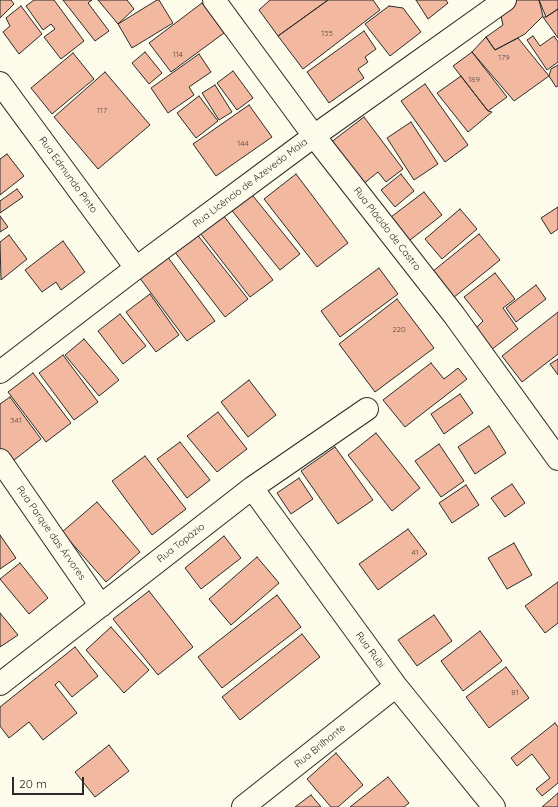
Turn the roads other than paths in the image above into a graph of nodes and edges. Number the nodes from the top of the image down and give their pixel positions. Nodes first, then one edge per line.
1 (214, 0) edge
2 (505, 0) edge
3 (0, 83) edge
4 (314, 136) junction
5 (136, 268) junction
6 (0, 372) edge
7 (367, 408) dead end
8 (558, 459) edge
9 (0, 460) edge
10 (252, 488) junction
11 (101, 606) junction
12 (0, 684) edge
13 (396, 686) junction
14 (243, 807) edge
15 (494, 807) edge

1 - 4 street, Rua Plácido de Castro
2 - 4 street, Rua Licêncio de Azevedo Maia
3 - 5 street, Rua Edmundo Pinto
4 - 5 street, Rua Licêncio de Azevedo Maia
4 - 8 street, Rua Plácido de Castro
5 - 6 street, Rua Licêncio de Azevedo Maia
7 - 10 street, Rua Topázio
9 - 11 street, Rua Parque das Árvores
10 - 11 street, Rua Topázio
10 - 13 street, Rua Rubi
11 - 12 street, Rua Topázio
13 - 14 street, Rua Brilhante
13 - 15 street, Rua Rubi

